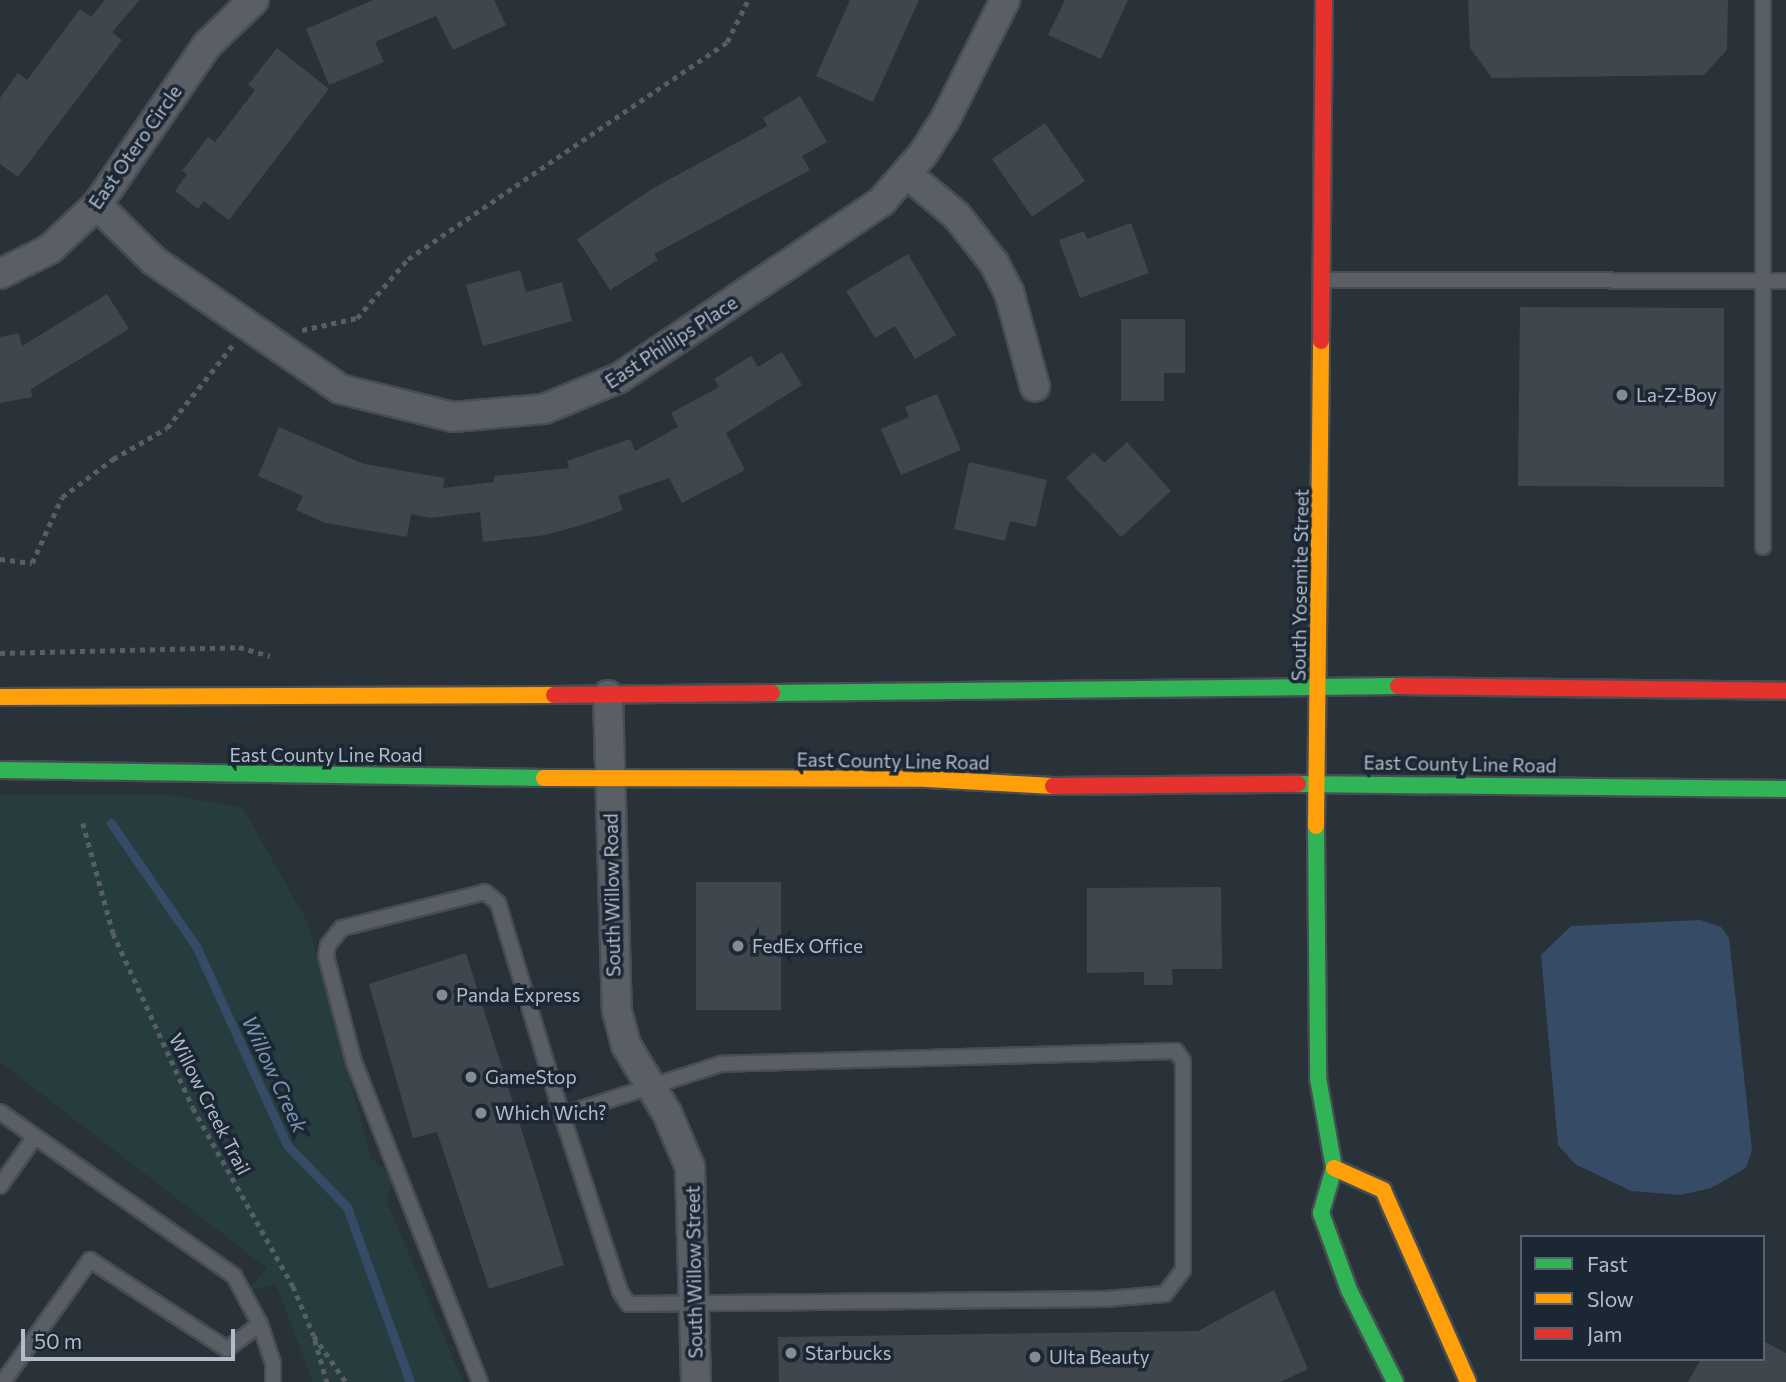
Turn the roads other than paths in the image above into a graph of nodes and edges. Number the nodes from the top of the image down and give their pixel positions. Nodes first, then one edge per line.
1 (254, 0) edge
2 (1004, 0) edge
3 (1324, 0) edge
4 (1763, 0) edge
5 (906, 174) junction
6 (97, 205) junction
7 (0, 274) edge
8 (1324, 280) junction
9 (1765, 281) junction
10 (1786, 281) edge
11 (1035, 387) dead end
12 (1763, 547) dead end
13 (1320, 685) junction
14 (1786, 691) edge
15 (608, 695) junction
16 (0, 696) edge
17 (0, 770) edge
18 (609, 778) junction
19 (1314, 784) junction
20 (1786, 789) edge
21 (652, 1086) junction
22 (0, 1112) edge
23 (562, 1115) junction
24 (34, 1138) junction
25 (1334, 1168) junction
26 (0, 1186) edge
27 (695, 1306) junction
28 (260, 1324) junction
29 (3, 1382) edge
30 (273, 1382) edge
31 (480, 1382) edge
32 (696, 1382) edge
33 (1395, 1382) edge
34 (1468, 1382) edge

1 - 6 street, East Otero Circle
2 - 5 street, East Phillips Place
3 - 8 main road, South Yosemite Street
4 - 9 lane
5 - 6 street, East Phillips Place
5 - 11 street
6 - 7 street, East Otero Circle
8 - 9 lane
8 - 13 main road, South Yosemite Street
9 - 10 lane
9 - 12 lane
13 - 14 main road
13 - 15 main road
13 - 19 main road, South Yosemite Street
15 - 16 main road
15 - 18 street, South Willow Road
17 - 18 main road, East County Line Road
18 - 19 main road, East County Line Road
18 - 21 street, South Willow Road
19 - 20 main road, East County Line Road
19 - 25 main road, South Yosemite Street
21 - 23 lane
21 - 27 street, South Willow Street
21 - 27 lane
22 - 24 lane
23 - 27 lane
23 - 31 lane
24 - 26 lane
24 - 28 lane
25 - 33 main road, South Yosemite Street
25 - 34 main road
27 - 32 street, South Willow Street
28 - 29 lane
28 - 30 lane

